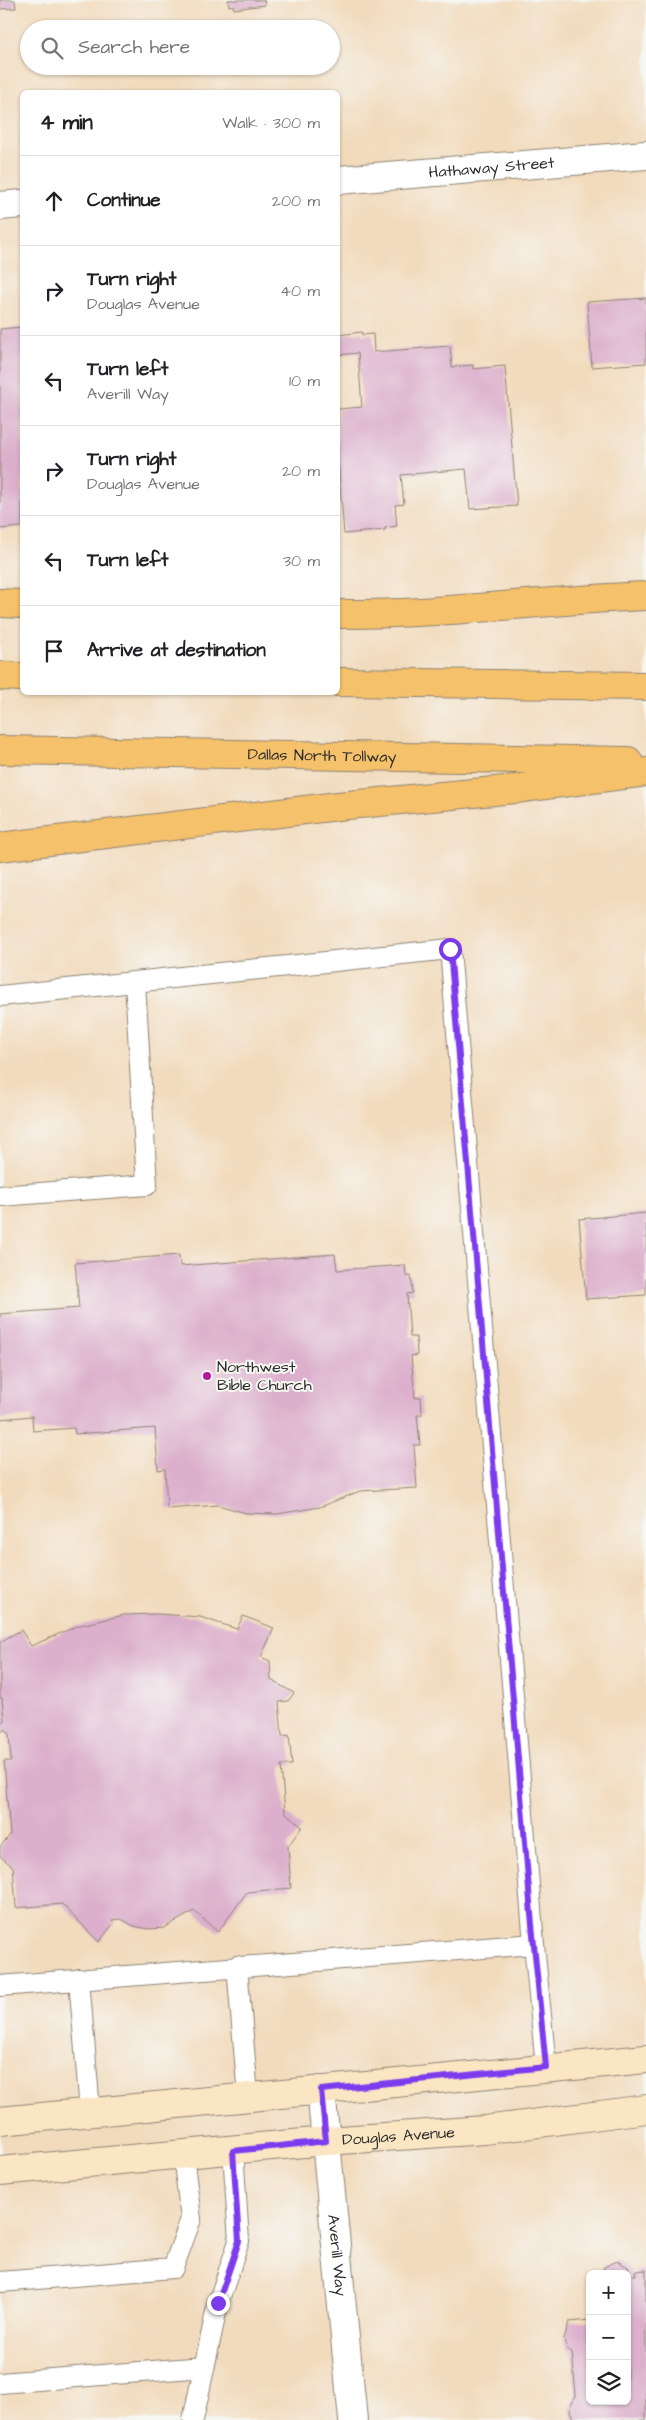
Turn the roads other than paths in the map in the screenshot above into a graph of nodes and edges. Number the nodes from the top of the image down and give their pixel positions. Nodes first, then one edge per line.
1 (646, 155) edge
2 (340, 180) edge
3 (20, 204) edge
4 (0, 206) edge
5 (646, 596) edge
6 (0, 603) edge
7 (20, 604) edge
8 (340, 614) edge
9 (0, 676) edge
10 (20, 677) edge
11 (340, 682) edge
12 (646, 686) edge
13 (0, 750) edge
14 (646, 761) edge
15 (646, 772) edge
16 (0, 847) edge
17 (135, 982) junction
18 (0, 996) edge
19 (0, 1196) edge
20 (534, 1944) junction
21 (237, 1966) junction
22 (79, 1979) junction
23 (0, 1986) edge
24 (646, 2059) edge
25 (546, 2067) junction
26 (321, 2090) junction
27 (248, 2096) junction
28 (646, 2109) edge
29 (90, 2111) junction
30 (0, 2120) edge
31 (326, 2141) junction
32 (233, 2151) junction
33 (183, 2155) junction
34 (0, 2171) edge
35 (0, 2282) edge
36 (204, 2366) junction
37 (0, 2383) edge
38 (193, 2420) edge
39 (353, 2420) edge

1 - 2 street, Hathaway Street
3 - 4 street
5 - 8 highway
6 - 7 highway
9 - 10 highway
11 - 12 highway
13 - 14 highway, Dallas North Tollway
15 - 16 highway
17 - 18 lane
17 - 19 lane
17 - 20 lane
20 - 21 lane
20 - 25 lane
21 - 22 lane
21 - 27 lane
22 - 23 lane
22 - 29 lane
24 - 25 street
25 - 26 street
26 - 27 street
26 - 31 street, Averill Way
27 - 29 street
28 - 31 street, Douglas Avenue
29 - 30 street
31 - 32 street, Douglas Avenue
31 - 39 street, Averill Way
32 - 33 street, Douglas Avenue
32 - 36 lane
33 - 34 street, Douglas Avenue
33 - 35 lane
36 - 37 lane
36 - 38 lane

